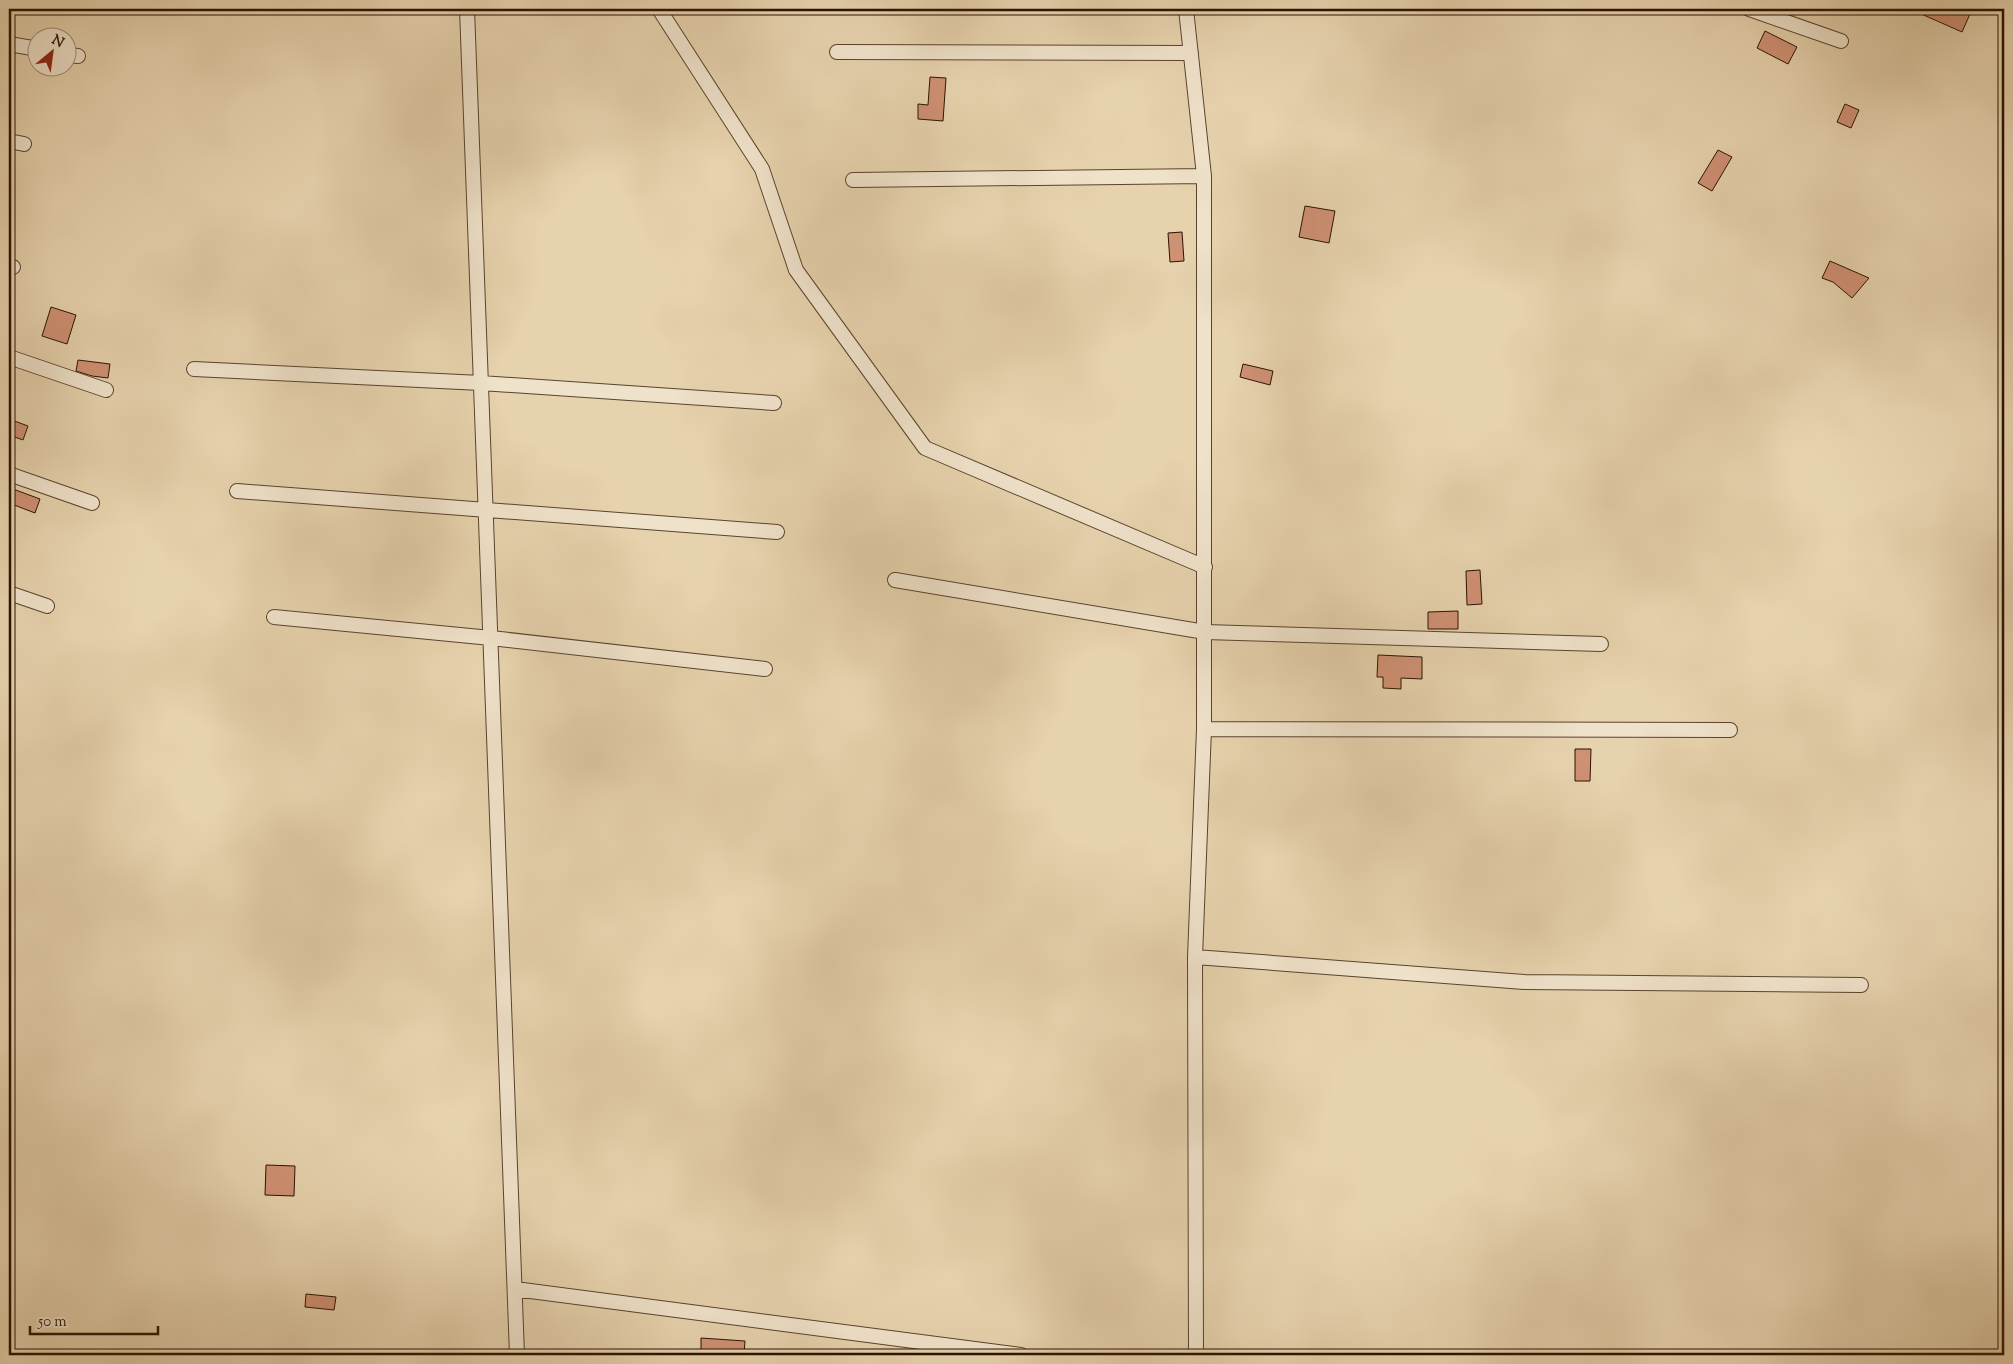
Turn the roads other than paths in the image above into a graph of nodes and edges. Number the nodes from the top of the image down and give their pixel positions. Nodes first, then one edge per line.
1 (466, 9) edge
2 (659, 9) edge
3 (1186, 9) edge
4 (1749, 9) edge
5 (1841, 41) dead end
6 (9, 44) edge
7 (28, 47) edge
8 (836, 52) dead end
9 (1191, 53) junction
10 (9, 141) edge
11 (24, 144) dead end
12 (1204, 176) junction
13 (853, 180) dead end
14 (9, 357) edge
15 (194, 369) dead end
16 (481, 384) junction
17 (106, 390) dead end
18 (774, 403) dead end
19 (9, 474) edge
20 (238, 491) dead end
21 (92, 503) dead end
22 (486, 511) junction
23 (777, 532) dead end
24 (1205, 566) junction
25 (895, 580) dead end
26 (9, 593) edge
27 (47, 606) dead end
28 (274, 617) dead end
29 (1205, 632) junction
30 (491, 638) junction
31 (1601, 644) dead end
32 (765, 669) dead end
33 (1204, 729) junction
34 (1730, 730) dead end
35 (1194, 957) junction
36 (1861, 985) dead end
37 (515, 1289) junction
38 (517, 1355) edge
39 (1021, 1355) edge
40 (1196, 1355) edge

1 - 16 street
2 - 24 street
3 - 9 street
4 - 5 street
6 - 7 street
8 - 9 street
9 - 12 street
10 - 11 street
12 - 13 street
12 - 24 street
14 - 17 street
15 - 16 street
16 - 18 street
16 - 22 street
19 - 21 street
20 - 22 street
22 - 23 street
22 - 30 street
24 - 29 street
25 - 29 street
26 - 27 street
28 - 30 street
29 - 31 street
29 - 33 street
30 - 32 street
30 - 37 street
33 - 34 street
33 - 35 street
35 - 36 street
35 - 40 street
37 - 38 street
37 - 39 street

